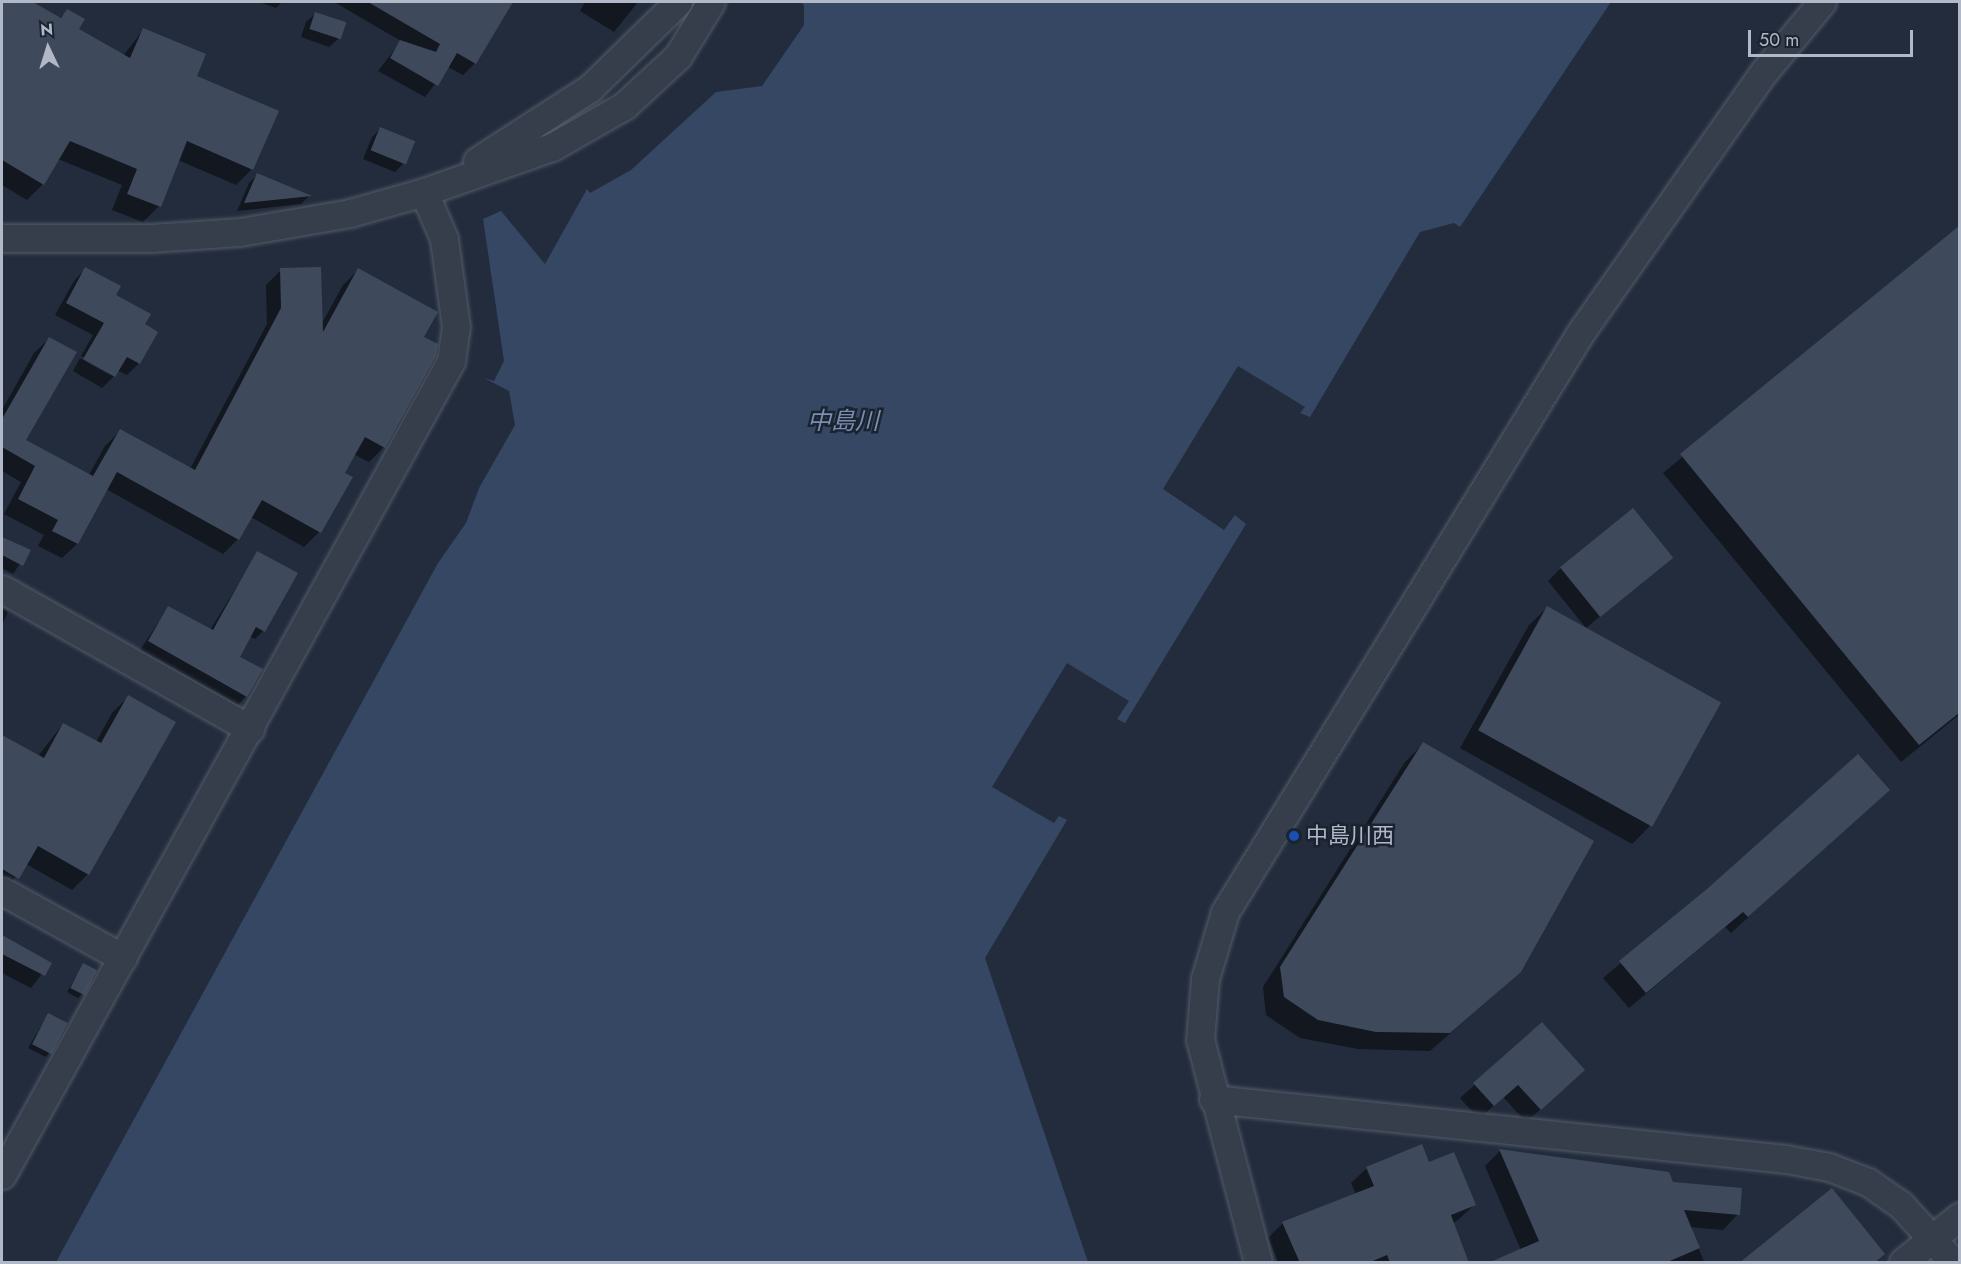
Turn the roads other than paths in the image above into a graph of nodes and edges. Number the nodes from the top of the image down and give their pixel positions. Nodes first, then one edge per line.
1 (678, 2) edge
2 (711, 2) edge
3 (1822, 2) edge
4 (424, 192) junction
5 (2, 238) edge
6 (2, 589) edge
7 (250, 729) junction
8 (2, 891) edge
9 (123, 958) junction
10 (1213, 1098) junction
11 (2, 1175) edge
12 (1959, 1216) edge
13 (1933, 1238) junction
14 (1258, 1263) edge
15 (1903, 1263) edge
16 (1953, 1263) edge

1 - 4 street
2 - 4 street
3 - 10 street
4 - 5 street
4 - 7 street
6 - 7 street
7 - 9 street
8 - 9 street
9 - 11 street
10 - 13 street
10 - 14 street
12 - 13 street
13 - 15 street
13 - 16 street

